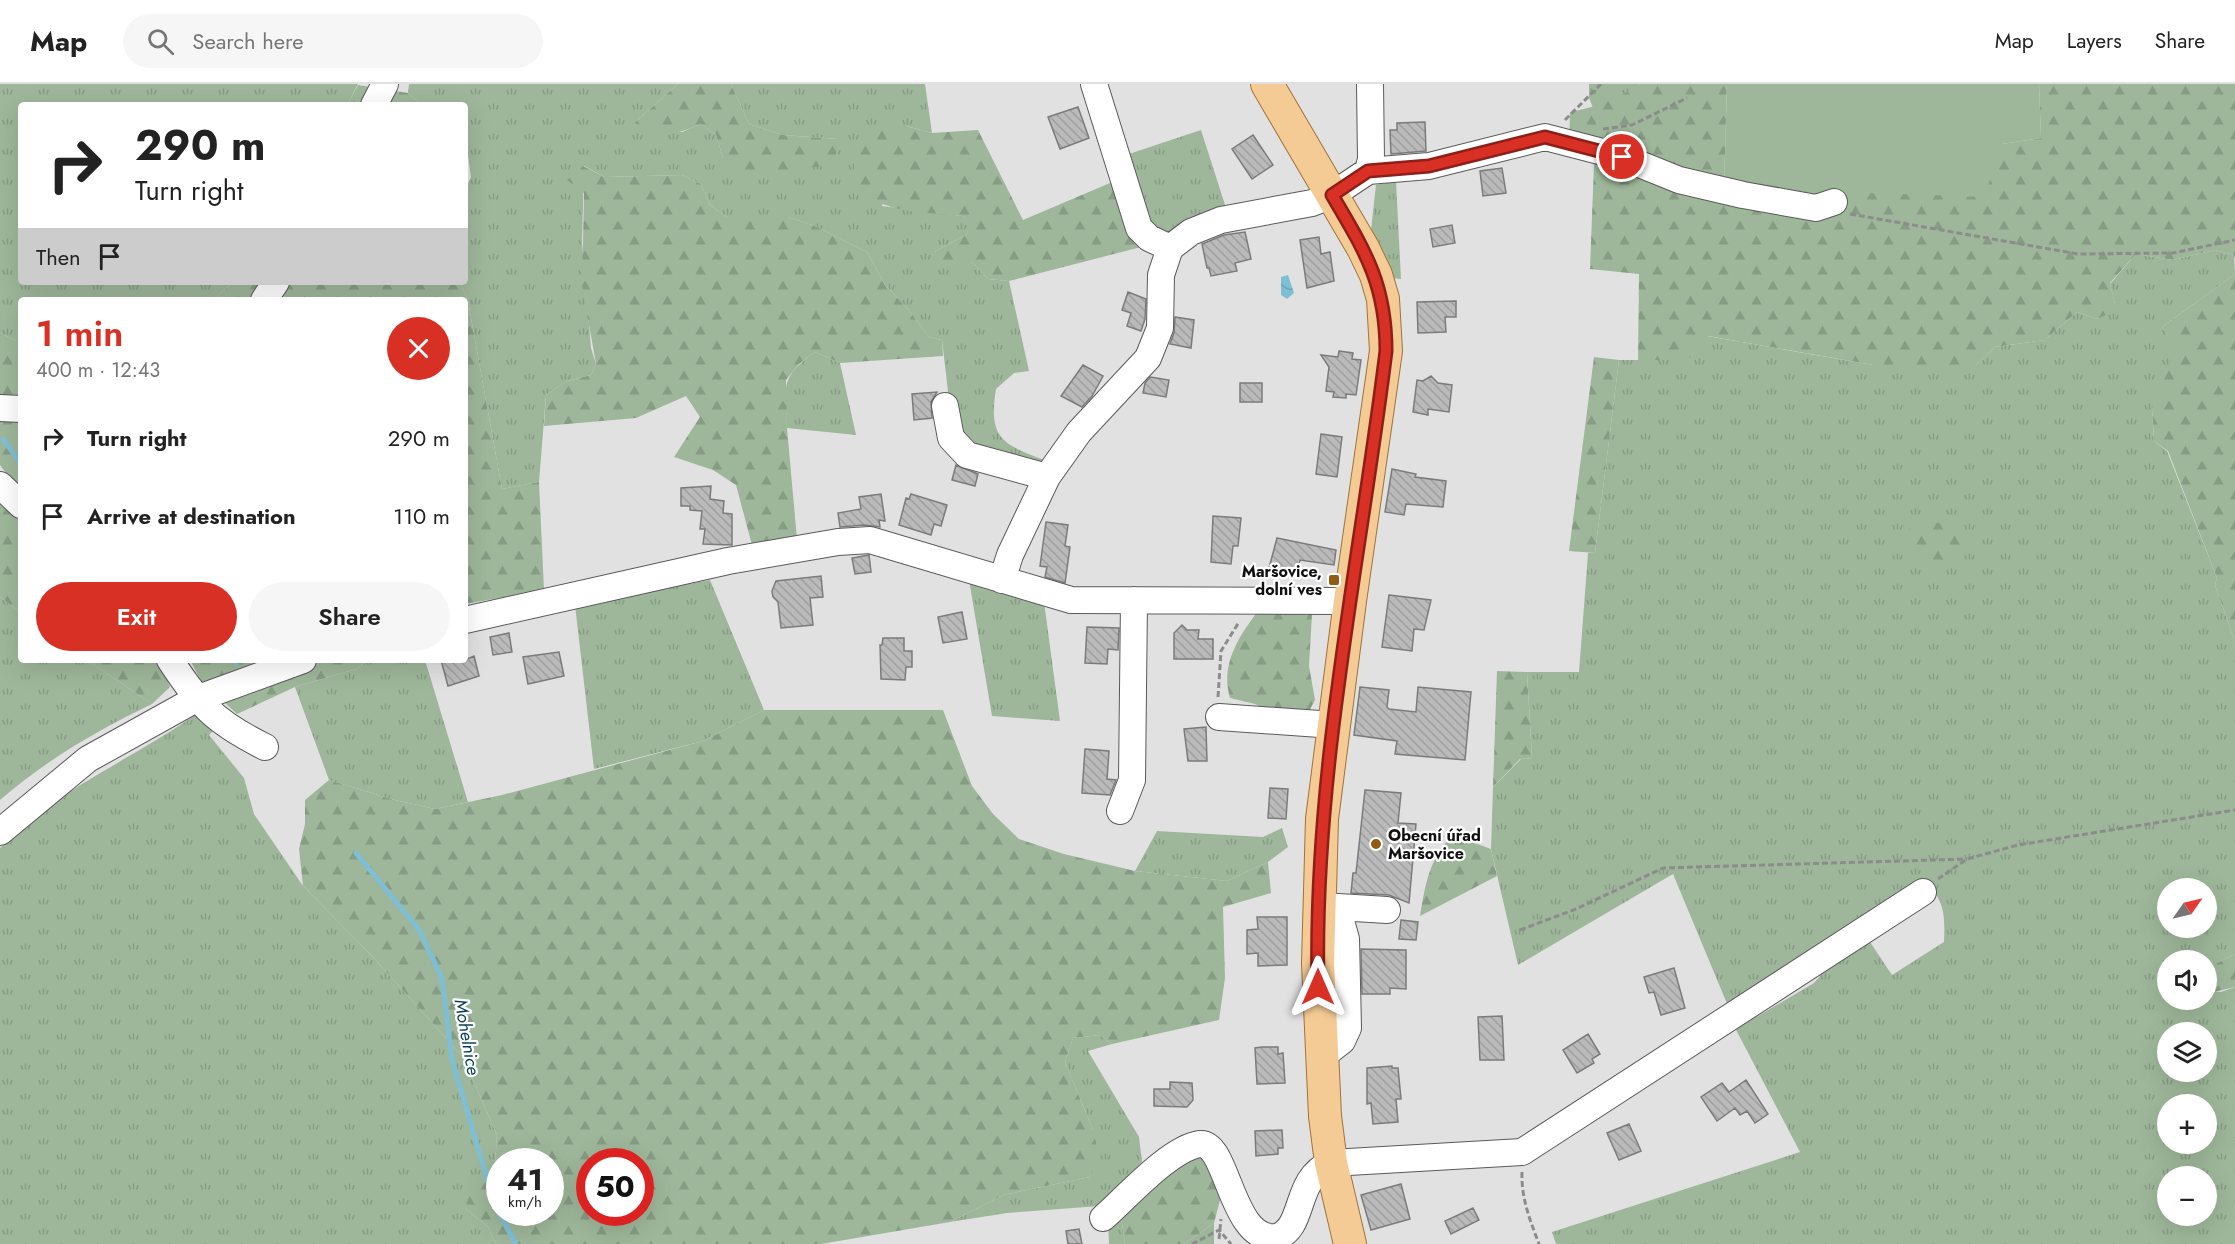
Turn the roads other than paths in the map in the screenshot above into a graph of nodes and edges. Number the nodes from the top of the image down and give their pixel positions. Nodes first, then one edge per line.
1 (385, 84) edge
2 (1094, 84) edge
3 (1267, 84) edge
4 (1370, 84) edge
5 (376, 102) edge
6 (1368, 171) junction
7 (1332, 195) junction
8 (1825, 205) road end
9 (1170, 248) junction
10 (945, 406) dead end
11 (0, 408) edge
12 (18, 409) edge
13 (1047, 477) junction
14 (0, 484) edge
15 (18, 502) edge
16 (1002, 580) junction
17 (1134, 600) junction
18 (1350, 601) junction
19 (468, 619) edge
20 (172, 663) edge
21 (295, 663) edge
22 (195, 699) junction
23 (1219, 717) road end
24 (1334, 725) junction
25 (265, 747) dead end
26 (1120, 811) dead end
27 (0, 832) edge
28 (1923, 892) road end
29 (1328, 907) junction
30 (1387, 910) dead end
31 (1331, 1163) junction
32 (1103, 1218) dead end
33 (1350, 1244) edge

1 - 5 street
2 - 9 street
3 - 7 main road
4 - 6 street
6 - 7 street
6 - 8 street
7 - 9 street
7 - 18 main road
9 - 13 street
10 - 13 street
11 - 12 street
13 - 16 street
14 - 15 street
16 - 17 street
16 - 19 street
17 - 18 street
17 - 26 street
18 - 24 main road
20 - 22 street
21 - 22 street
22 - 25 street
22 - 27 street
23 - 24 street
24 - 29 main road
28 - 31 street
29 - 30 street
29 - 31 main road
31 - 32 street
31 - 33 main road

